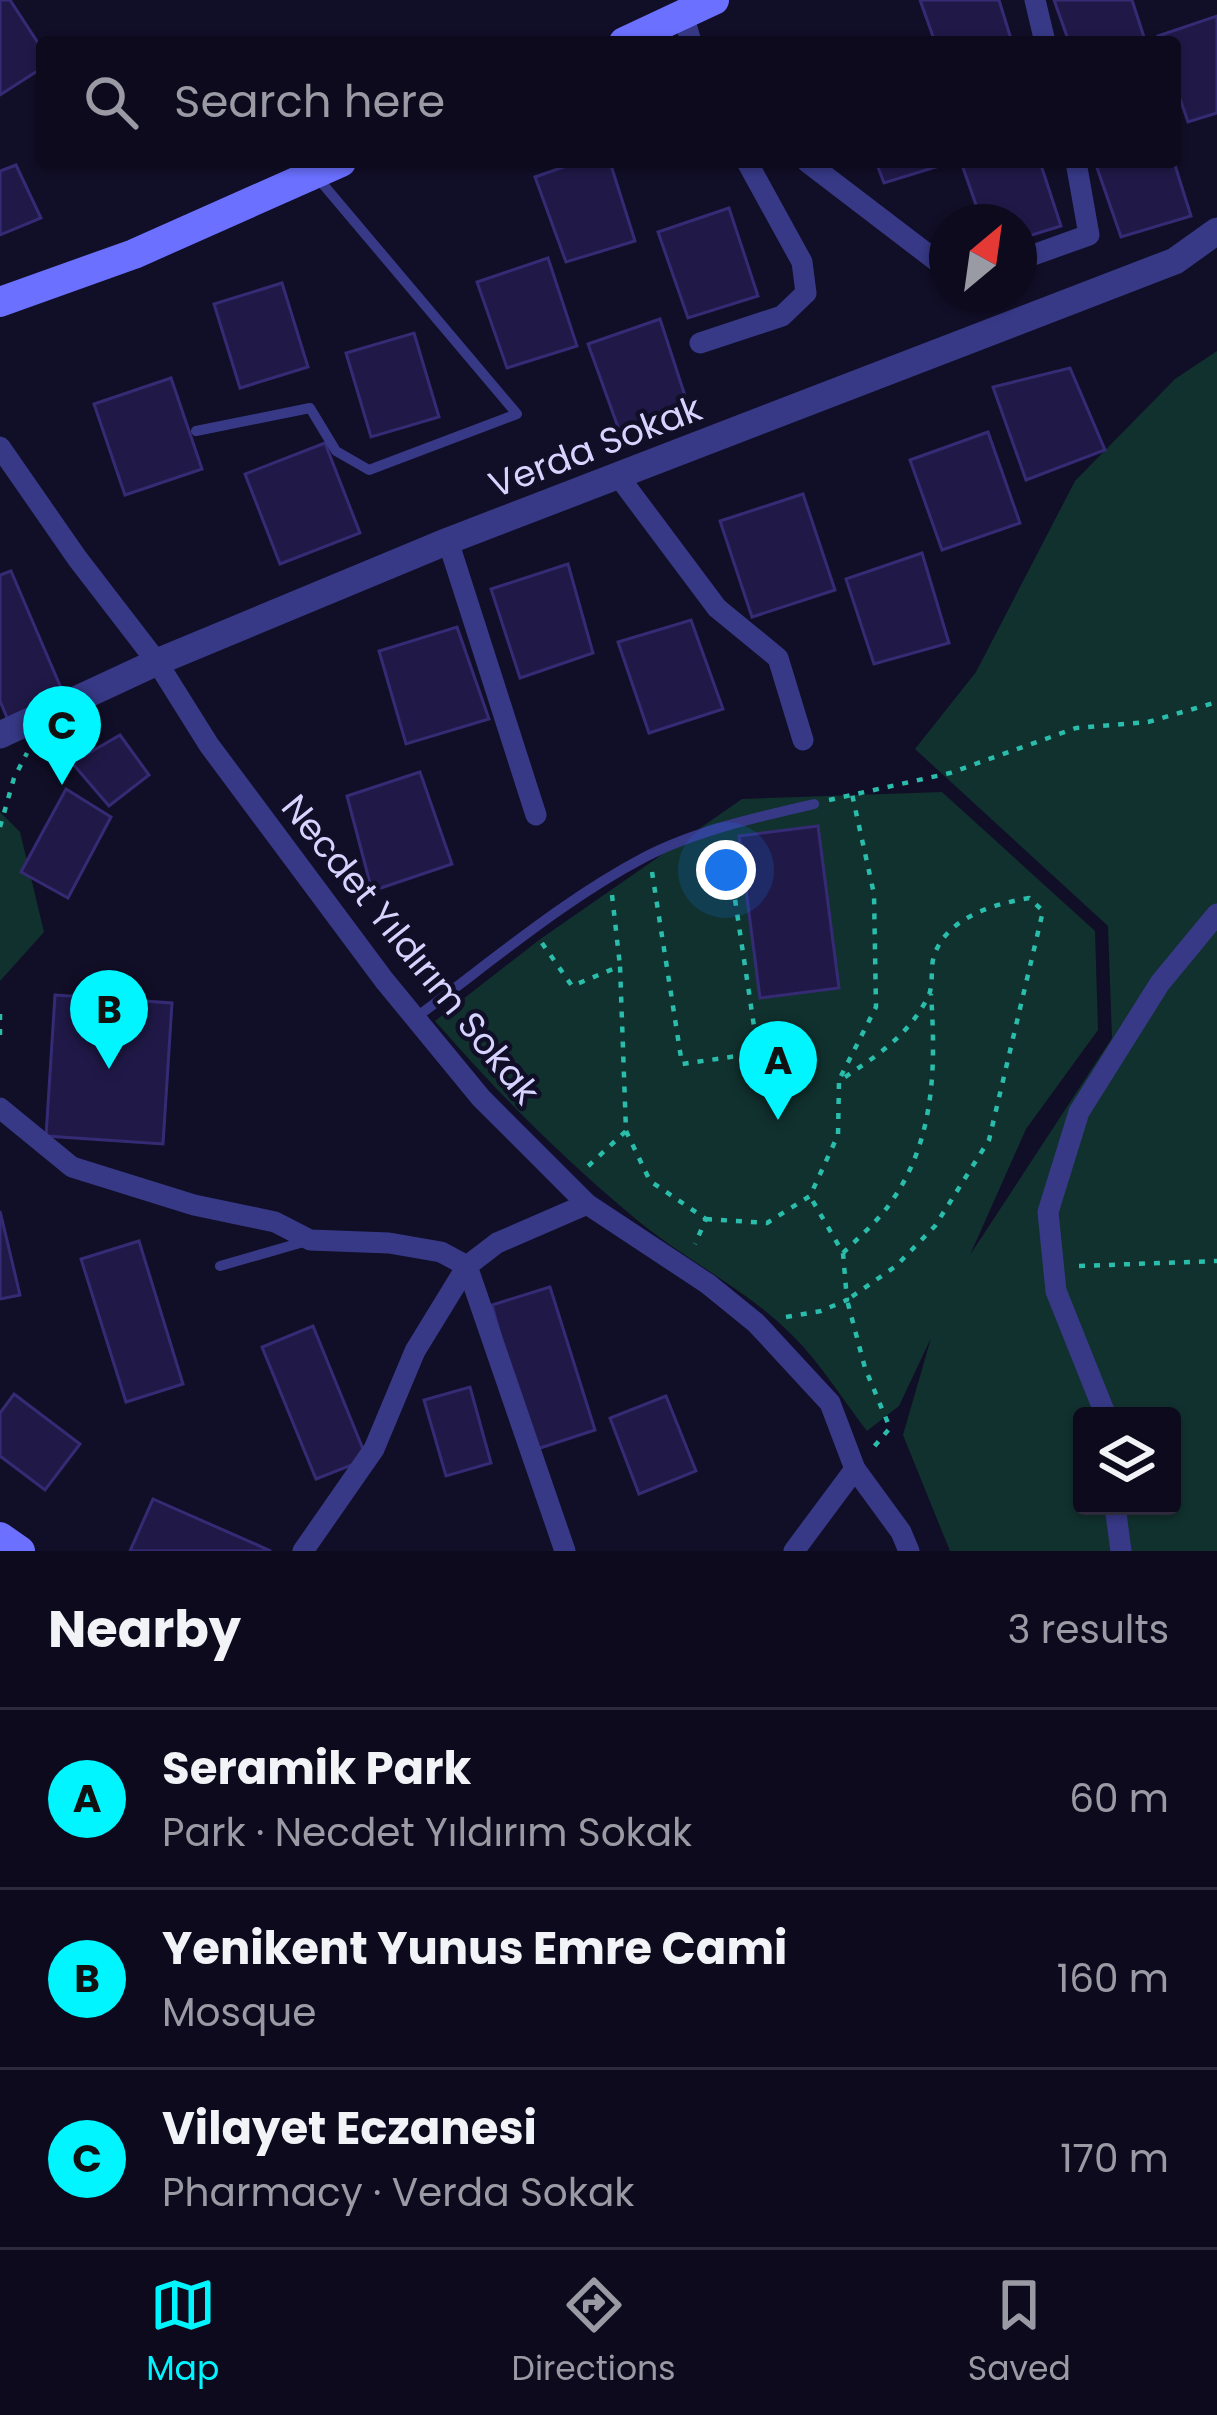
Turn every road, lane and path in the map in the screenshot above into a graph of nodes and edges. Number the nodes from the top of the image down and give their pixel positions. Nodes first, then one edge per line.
1 (714, 0) edge
2 (1035, 0) edge
3 (687, 30) edge
4 (656, 36) edge
5 (1044, 36) edge
6 (328, 168) edge
7 (750, 168) edge
8 (815, 168) edge
9 (1077, 168) edge
10 (1217, 231) edge
11 (929, 254) edge
12 (1037, 254) edge
13 (0, 302) edge
14 (700, 343) dead end
15 (196, 431) dead end
16 (0, 447) edge
17 (619, 477) junction
18 (448, 541) junction
19 (157, 662) junction
20 (1217, 702) edge
21 (47, 713) junction
22 (0, 735) edge
23 (803, 740) dead end
24 (852, 794) junction
25 (814, 804) joint
26 (536, 814) dead end
27 (0, 827) edge
28 (724, 829) junction
29 (650, 854) junction
30 (610, 877) junction
31 (1217, 914) edge
32 (533, 931) junction
33 (620, 966) junction
34 (931, 994) junction
35 (0, 1014) edge
36 (416, 1018) junction
37 (0, 1035) edge
38 (838, 1081) junction
39 (0, 1108) edge
40 (626, 1132) junction
41 (567, 1185) junction
42 (810, 1196) junction
43 (586, 1204) junction
44 (706, 1219) junction
45 (310, 1240) junction
46 (843, 1253) junction
47 (1217, 1261) edge
48 (467, 1266) junction
49 (220, 1267) dead end
50 (1054, 1267) junction
51 (684, 1268) junction
52 (847, 1300) junction
53 (756, 1323) junction
54 (1102, 1407) edge
55 (855, 1469) junction
56 (1116, 1515) edge
57 (0, 1537) edge
58 (20, 1551) edge
59 (303, 1551) edge
60 (565, 1551) edge
61 (794, 1551) edge
62 (909, 1551) edge
63 (1120, 1551) edge

1 - 3 main road
2 - 5 street
3 - 4 main road
6 - 13 main road
6 - 15 lane
7 - 14 street
8 - 11 street
9 - 12 street
10 - 17 street, Verda Sokak
16 - 19 street, Necdet Yıldırım Sokak
17 - 18 street, Verda Sokak
17 - 23 street
18 - 19 street, Verda Sokak
18 - 26 street
19 - 21 street, Verda Sokak
19 - 36 street, Necdet Yıldırım Sokak
20 - 24 path
21 - 22 street, Verda Sokak
21 - 27 path
24 - 25 path
24 - 38 path
25 - 28 lane
28 - 29 lane
28 - 29 path
29 - 30 lane
30 - 32 lane
30 - 33 path
31 - 50 street
32 - 33 path
32 - 36 lane
33 - 40 path
34 - 38 path
34 - 46 path
34 - 52 path
35 - 37 path
36 - 41 street, Necdet Yıldırım Sokak
38 - 42 path
39 - 45 street
40 - 41 path
40 - 44 path
41 - 43 street, Necdet Yıldırım Sokak
42 - 44 path
42 - 46 path
43 - 48 street
43 - 51 street, Necdet Yıldırım Sokak
44 - 51 path
45 - 48 street
45 - 49 lane
46 - 52 path
47 - 50 path
48 - 59 street
48 - 60 street
50 - 54 street
51 - 53 street, Necdet Yıldırım Sokak
52 - 53 path
52 - 55 path
53 - 55 street, Necdet Yıldırım Sokak
55 - 61 street
55 - 62 street, Necdet Yıldırım Sokak
56 - 63 street
57 - 58 main road

